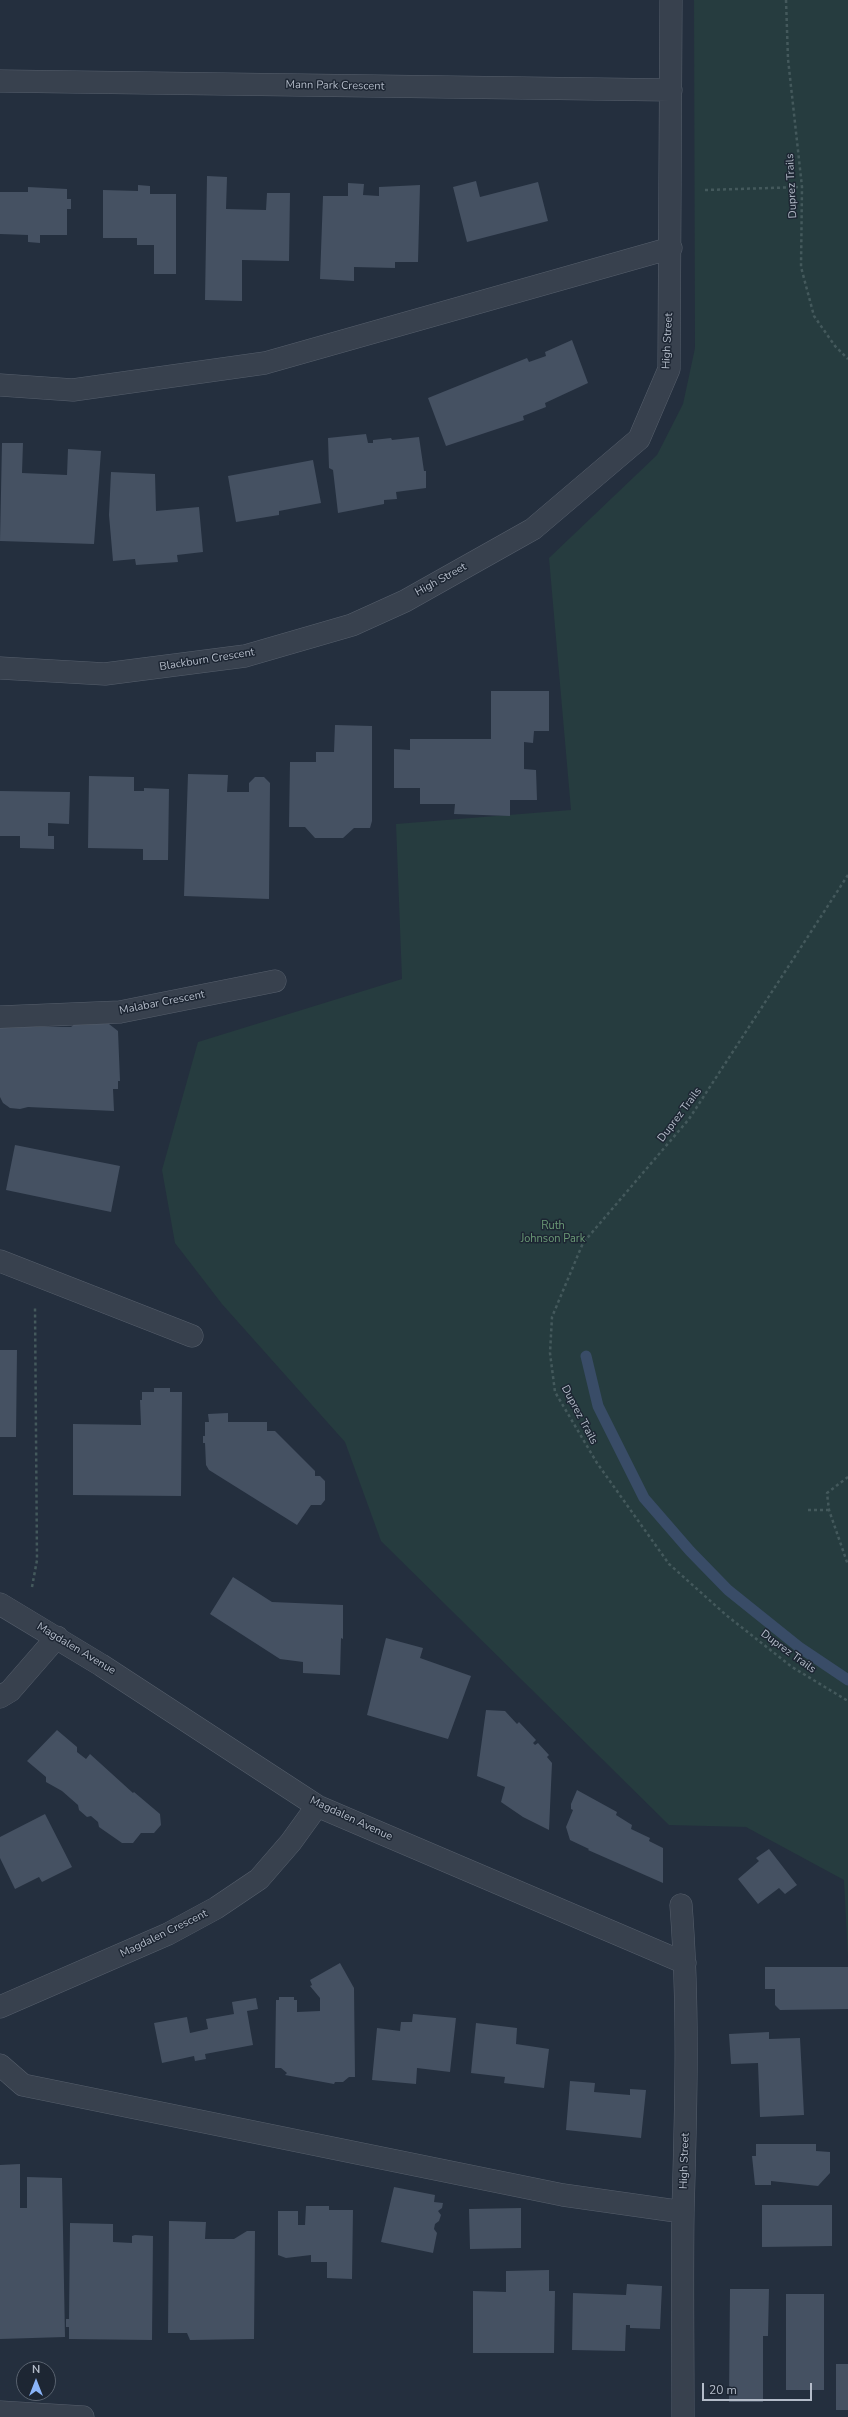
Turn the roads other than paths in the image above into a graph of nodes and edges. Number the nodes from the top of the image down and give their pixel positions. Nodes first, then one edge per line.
1 (671, 0) edge
2 (0, 81) edge
3 (671, 90) junction
4 (670, 248) junction
5 (0, 385) edge
6 (405, 600) joint
7 (0, 668) edge
8 (275, 981) dead end
9 (0, 1017) edge
10 (0, 1261) edge
11 (192, 1336) dead end
12 (0, 1604) edge
13 (56, 1637) junction
14 (0, 1697) edge
15 (317, 1806) junction
16 (680, 1905) dead end
17 (685, 1963) junction
18 (0, 2008) edge
19 (0, 2065) edge
20 (683, 2212) junction
21 (0, 2412) edge
22 (83, 2417) edge
23 (683, 2417) edge

1 - 3 street, High Street
2 - 3 street, Mann Park Crescent
3 - 4 street, High Street
4 - 5 street
4 - 6 street, High Street
6 - 7 street, Blackburn Crescent
8 - 9 street, Malabar Crescent
10 - 11 street
12 - 13 street, Magdalen Avenue
13 - 14 street
13 - 15 street, Magdalen Avenue
15 - 17 street, Magdalen Avenue
15 - 18 street, Magdalen Crescent
16 - 17 street, High Street
17 - 20 street, High Street
19 - 20 street
20 - 23 street, High Street
21 - 22 street

